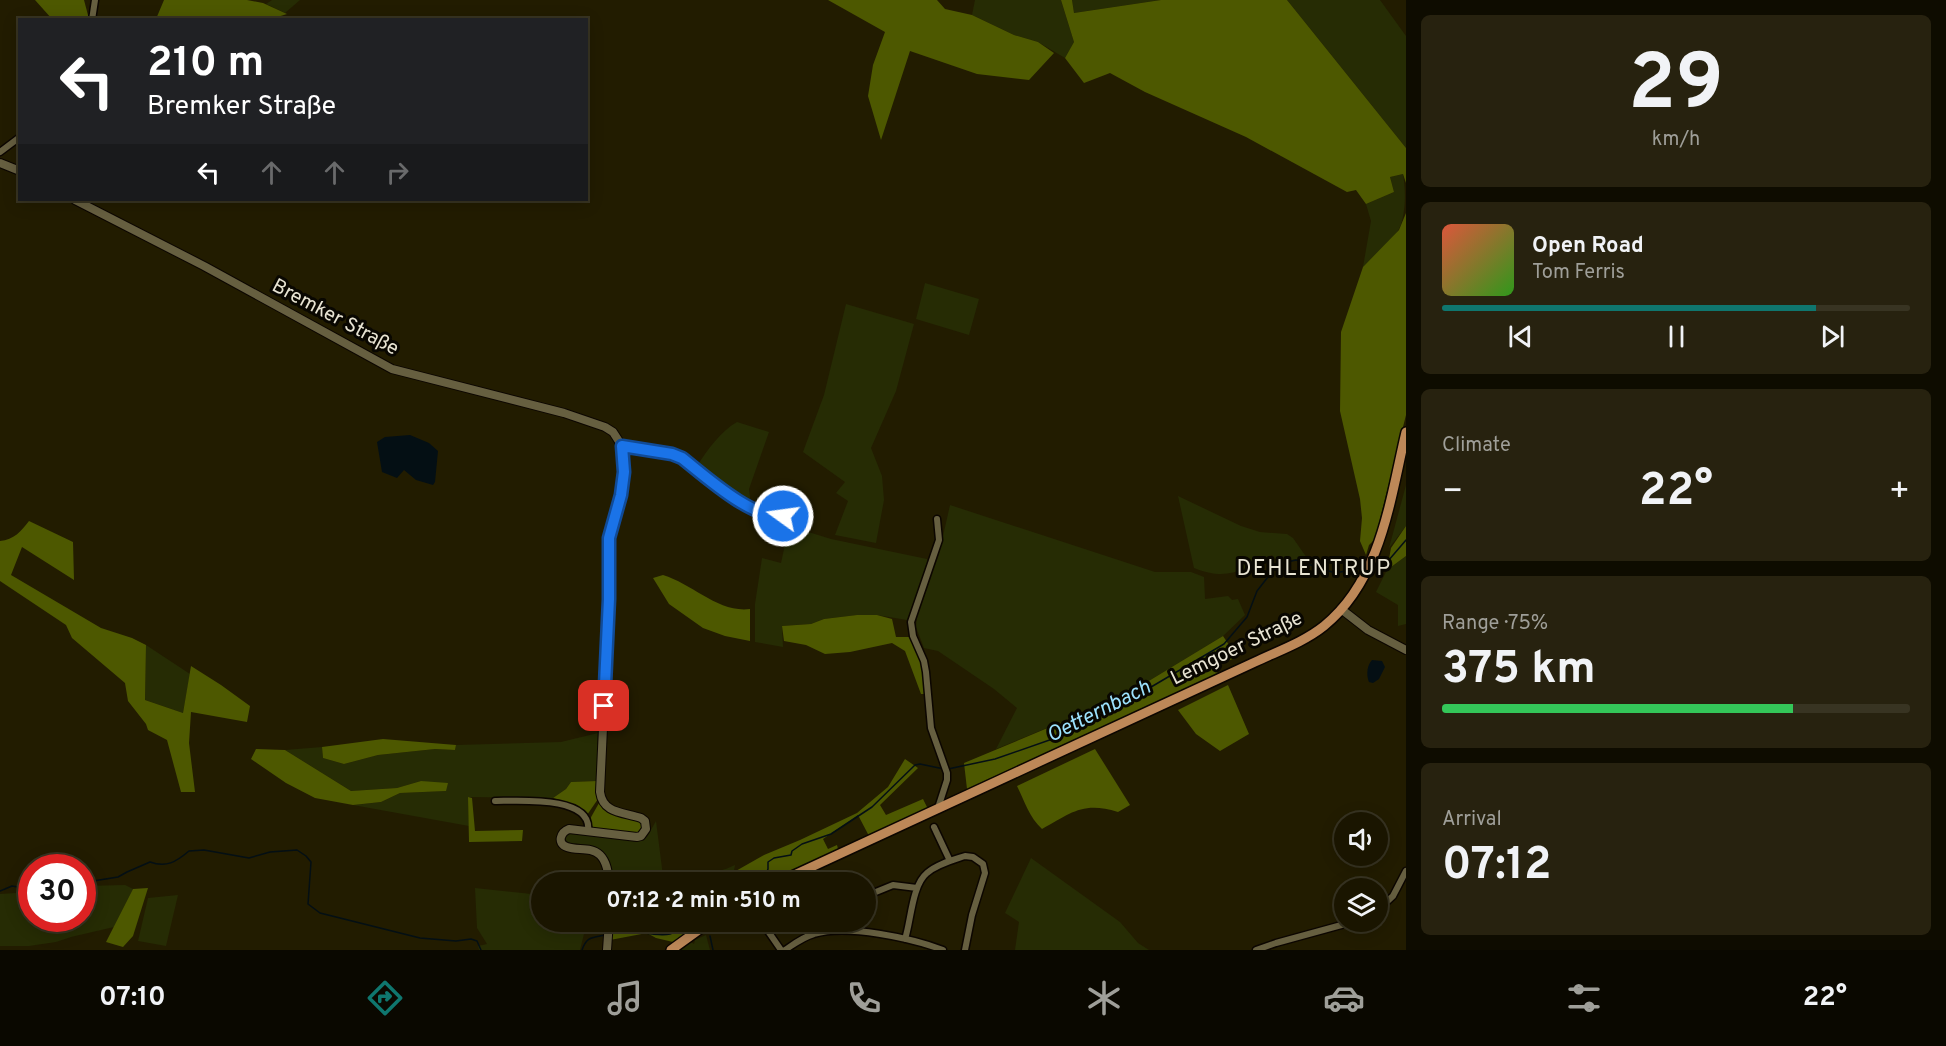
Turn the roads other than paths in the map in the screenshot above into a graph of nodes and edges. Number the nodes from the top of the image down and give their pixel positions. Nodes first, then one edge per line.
1 (95, 0) edge
2 (92, 18) edge
3 (18, 138) edge
4 (0, 152) edge
5 (0, 163) edge
6 (18, 170) edge
7 (77, 201) edge
8 (1406, 432) edge
9 (622, 446) junction
10 (783, 516) dead end
11 (937, 519) dead end
12 (1341, 609) junction
13 (1406, 650) edge
14 (495, 801) dead end
15 (938, 808) junction
16 (934, 827) dead end
17 (588, 831) junction
18 (950, 861) junction
19 (1406, 871) edge
20 (607, 872) edge
21 (800, 872) edge
22 (917, 888) junction
23 (876, 892) edge
24 (1388, 901) edge
25 (1334, 927) edge
26 (608, 932) edge
27 (696, 932) edge
28 (769, 932) edge
29 (905, 939) junction
30 (607, 950) edge
31 (671, 950) edge
32 (783, 950) edge
33 (943, 950) edge
34 (965, 950) edge
35 (1256, 950) edge

1 - 2 street
3 - 4 street
5 - 6 street
7 - 9 street, Bremker Straße
8 - 12 main road, Lemgoer Straße
9 - 10 street
9 - 17 street
11 - 15 street
12 - 13 street
12 - 15 main road, Lemgoer Straße
14 - 17 street
15 - 21 main road, Lemgoer Straße
16 - 18 street
17 - 20 street
18 - 22 street
18 - 34 street
19 - 24 street
22 - 23 street
22 - 29 street
25 - 35 street
26 - 30 street
27 - 31 main road
28 - 32 street
29 - 32 street
29 - 33 street

